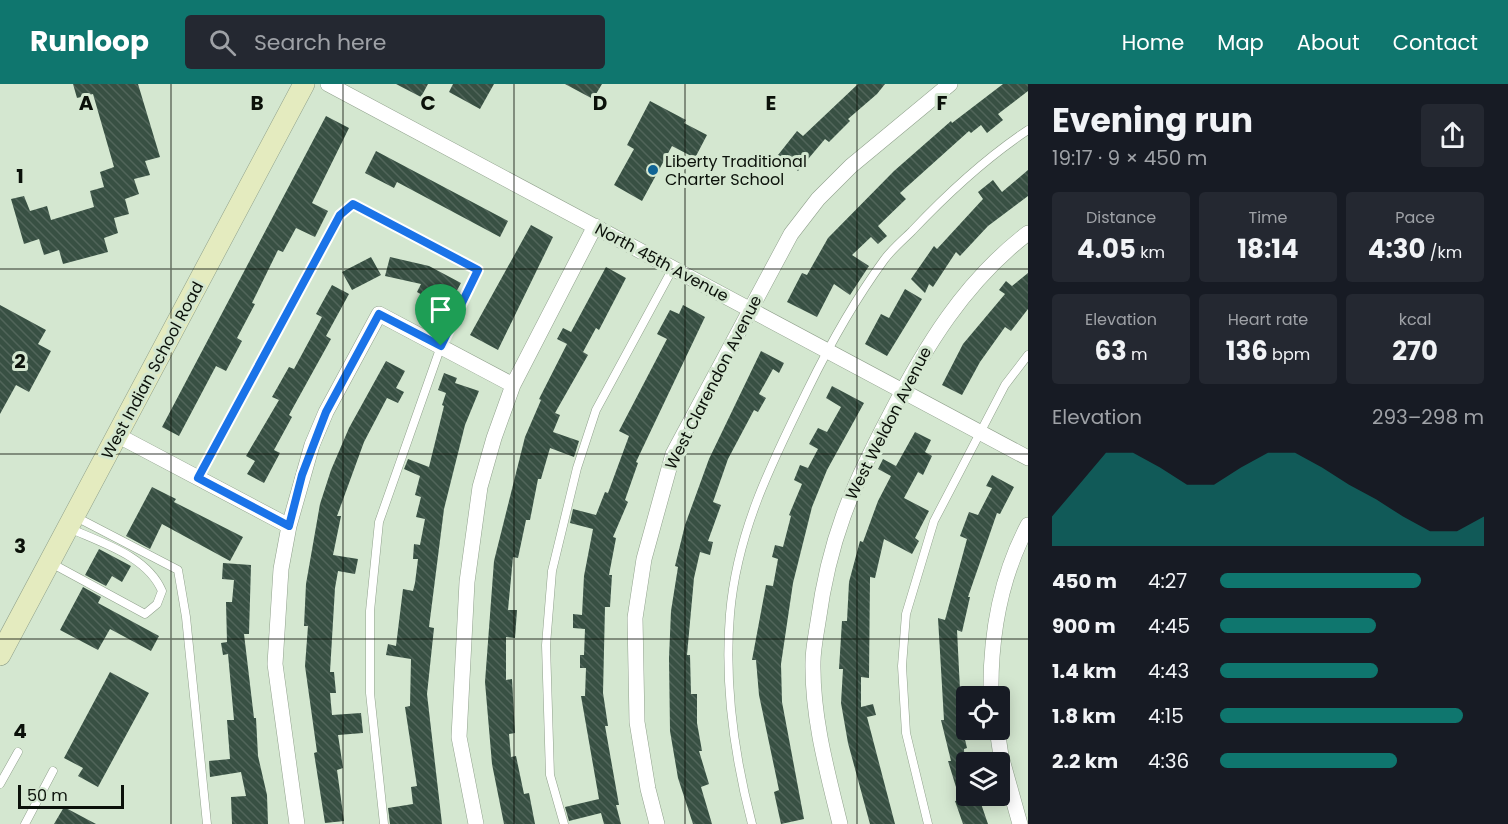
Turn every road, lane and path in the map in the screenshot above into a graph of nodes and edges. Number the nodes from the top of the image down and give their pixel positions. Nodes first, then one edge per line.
1 (304, 84) edge
2 (328, 84) edge
3 (951, 84) edge
4 (1028, 130) edge
5 (595, 226) junction
6 (1028, 233) edge
7 (673, 268) junction
8 (750, 308) junction
9 (441, 346) junction
10 (826, 350) junction
11 (1028, 355) edge
12 (513, 385) junction
13 (902, 391) junction
14 (980, 432) junction
15 (117, 435) junction
16 (1028, 458) edge
17 (198, 478) junction
18 (71, 521) junction
19 (1028, 525) edge
20 (289, 526) junction
21 (49, 563) junction
22 (0, 655) edge
23 (992, 686) edge
24 (999, 740) edge
25 (18, 752) dead end
26 (52, 771) dead end
27 (0, 784) edge
28 (26, 824) edge
29 (207, 824) edge
30 (297, 824) edge
31 (384, 824) edge
32 (476, 824) edge
33 (564, 824) edge
34 (657, 824) edge
35 (752, 824) edge
36 (840, 824) edge
37 (928, 824) edge
38 (1020, 824) edge

1 - 15 main road, West Indian School Road
2 - 5 street, North 45th Avenue
3 - 8 street, West Clarendon Avenue
4 - 10 lane
5 - 7 street, North 45th Avenue
5 - 12 street
6 - 13 street, West Weldon Avenue
7 - 8 street, North 45th Avenue
7 - 33 lane
8 - 10 street, North 45th Avenue
8 - 34 street, West Clarendon Avenue
9 - 12 street
9 - 17 lane
9 - 20 street
9 - 31 lane
10 - 13 street, North 45th Avenue
10 - 35 lane
11 - 14 lane
12 - 32 street
13 - 14 street, North 45th Avenue
13 - 36 street, West Weldon Avenue
14 - 16 street, North 45th Avenue
14 - 37 lane
15 - 17 street
15 - 18 main road, West Indian School Road
17 - 20 street
18 - 21 main road, West Indian School Road
18 - 21 lane
18 - 29 lane
19 - 23 street
20 - 30 street
21 - 22 main road, West Indian School Road
24 - 38 street
25 - 27 lane
26 - 28 lane

